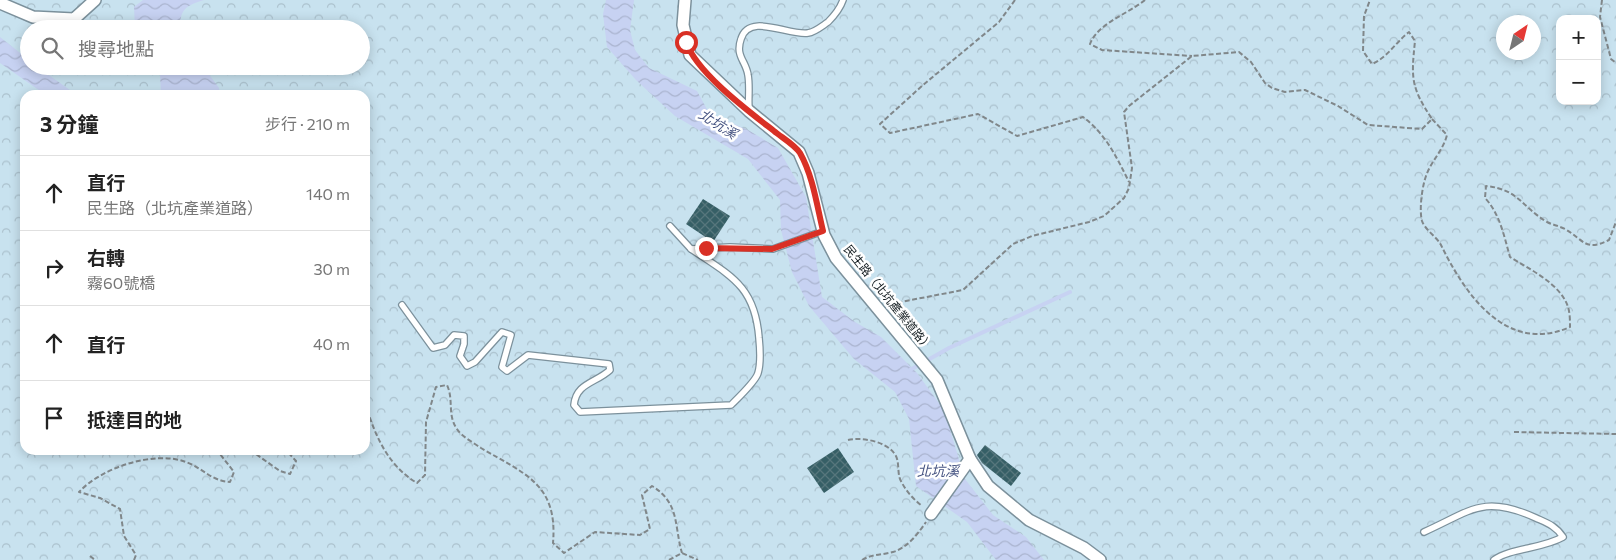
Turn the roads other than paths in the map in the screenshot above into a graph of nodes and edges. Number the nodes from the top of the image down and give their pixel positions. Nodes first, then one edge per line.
1 (95, 0) edge
2 (685, 0) edge
3 (843, 0) edge
4 (0, 3) edge
5 (748, 111) junction
6 (670, 226) dead end
7 (823, 231) junction
8 (691, 249) junction
9 (402, 305) dead end
10 (970, 460) dead end
11 (931, 514) road end
12 (1424, 532) dead end
13 (1100, 560) edge
14 (1494, 560) edge

1 - 4 street
2 - 5 street, 民生路（北坑產業道路）
3 - 5 lane
5 - 7 street, 民生路（北坑產業道路）
6 - 8 lane
7 - 8 lane
7 - 13 street, 民生路（北坑產業道路）
8 - 9 lane
10 - 11 street
12 - 14 lane

